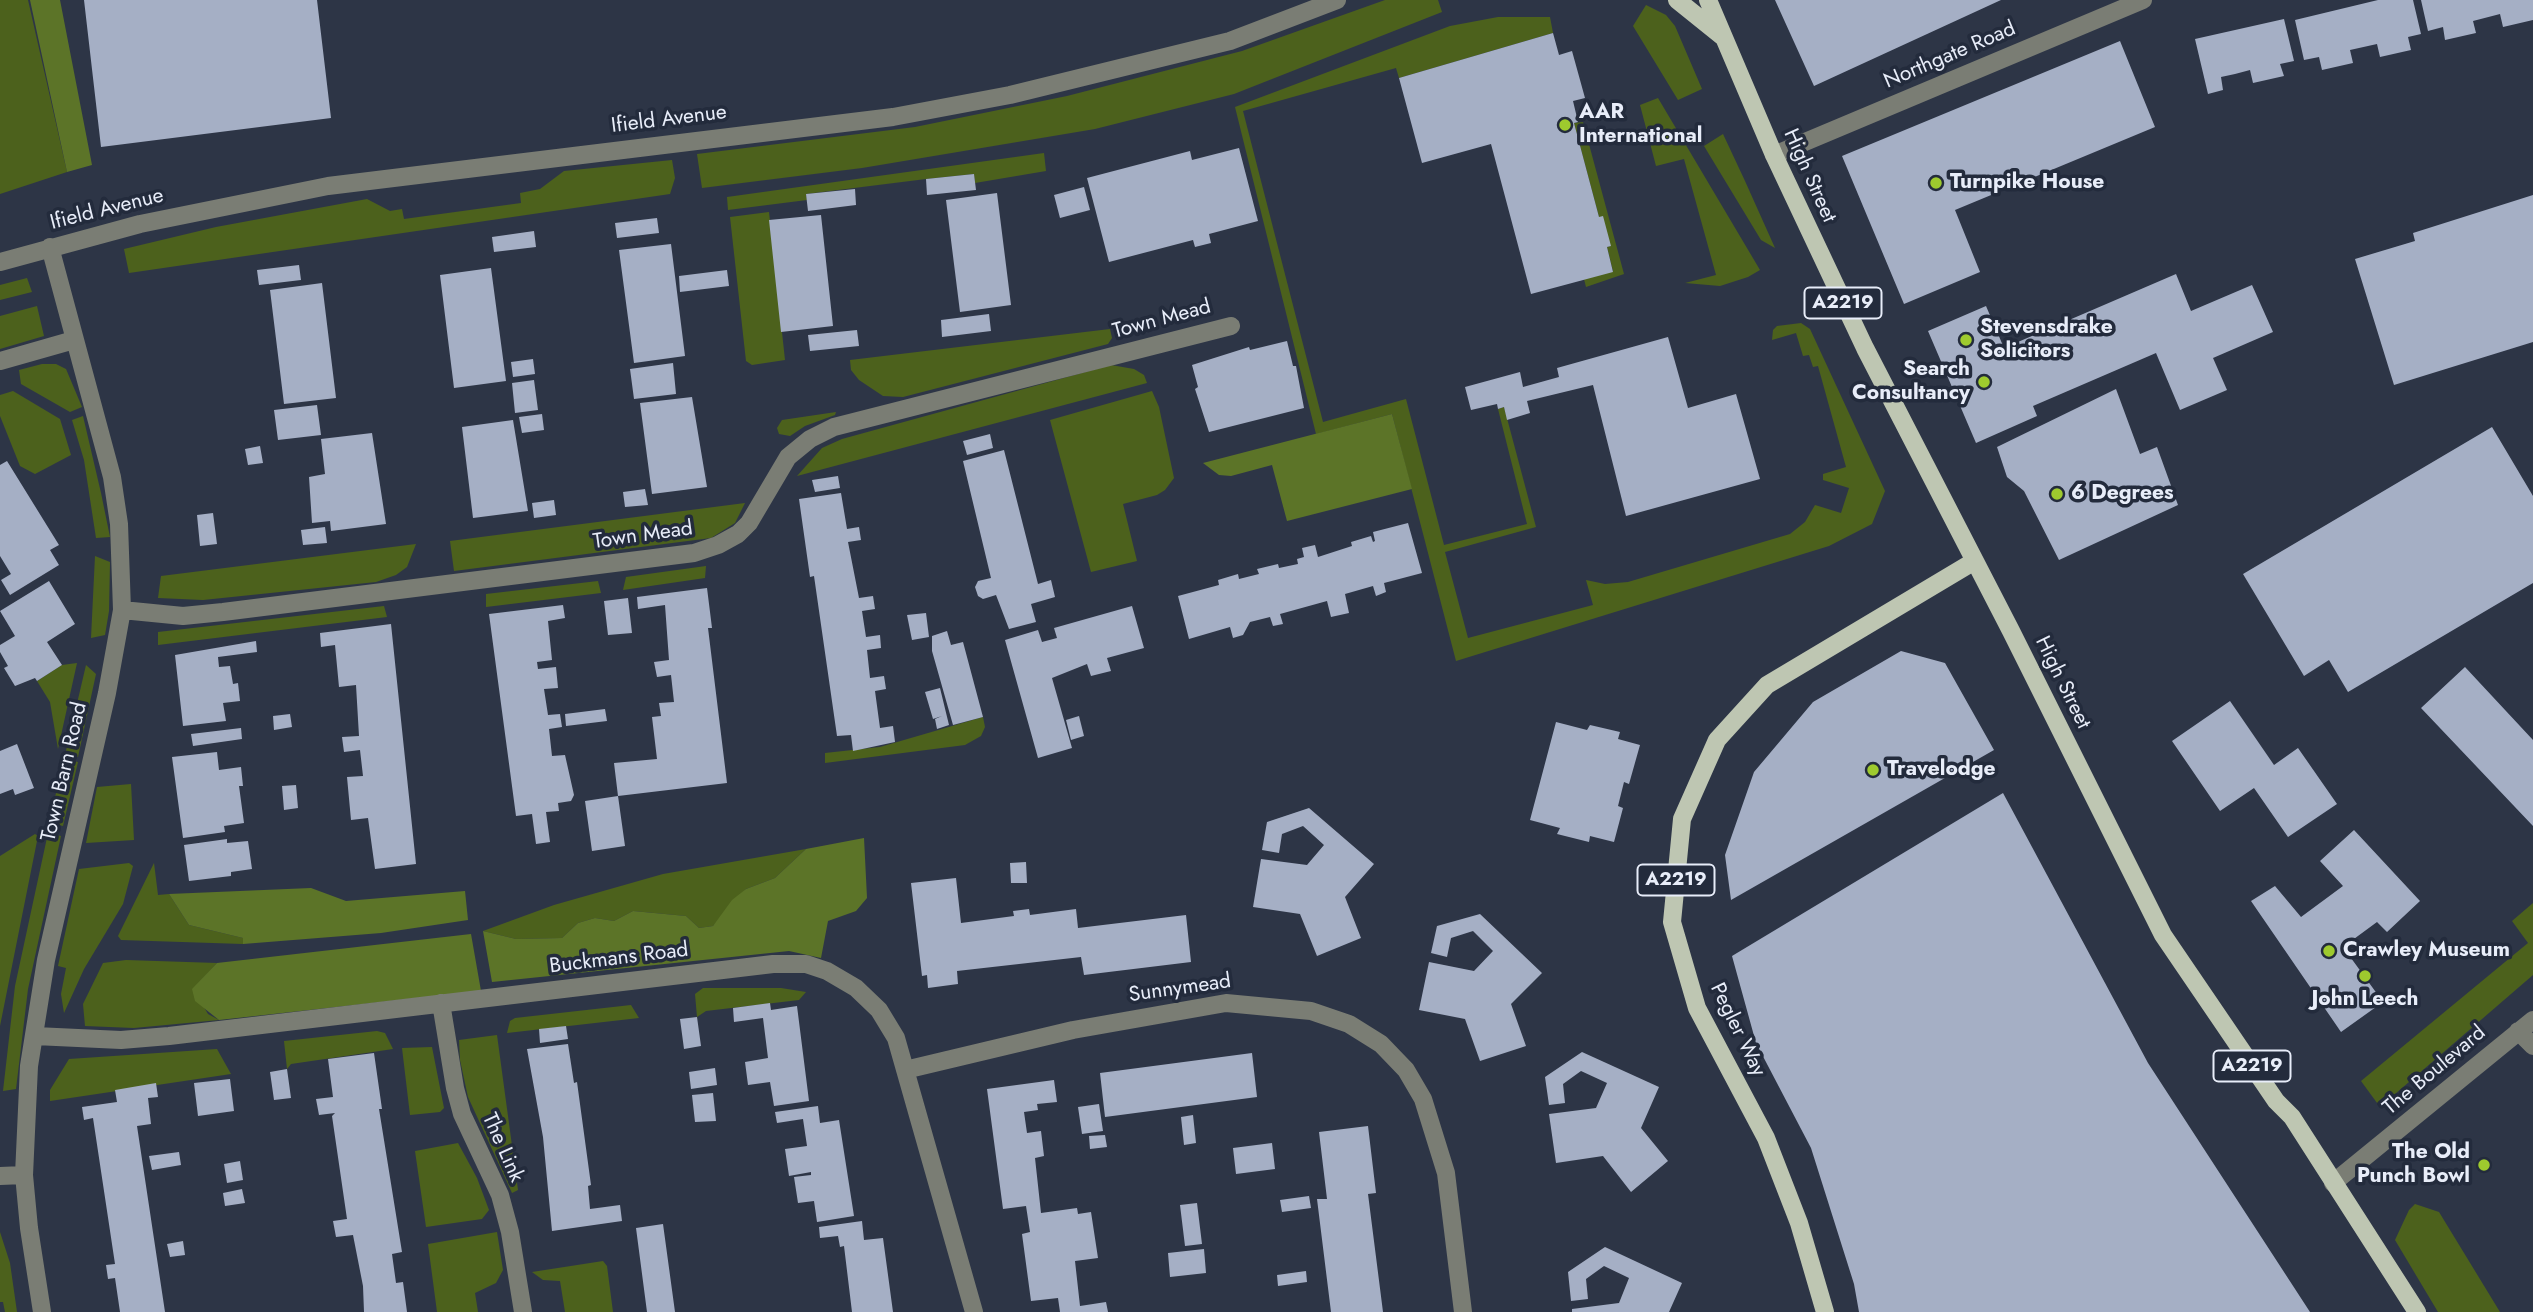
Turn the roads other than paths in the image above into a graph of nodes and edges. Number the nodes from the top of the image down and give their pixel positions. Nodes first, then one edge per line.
1 (1337, 0) edge
2 (1677, 0) edge
3 (1708, 0) edge
4 (2143, 0) edge
5 (1726, 39) junction
6 (1774, 155) junction
7 (50, 247) junction
8 (0, 262) edge
9 (1231, 326) dead end
10 (74, 340) junction
11 (0, 361) edge
12 (1973, 562) junction
13 (122, 610) junction
14 (441, 1003) junction
15 (2533, 1020) edge
16 (2518, 1031) junction
17 (35, 1036) junction
18 (2533, 1046) edge
19 (905, 1070) junction
20 (24, 1175) junction
21 (0, 1176) edge
22 (2333, 1183) junction
23 (42, 1312) edge
24 (523, 1312) edge
25 (974, 1312) edge
26 (1463, 1312) edge
27 (1825, 1312) edge
28 (2417, 1312) edge

1 - 7 street, Ifield Avenue
2 - 5 main road, High Street / A2219
3 - 5 main road, High Street / A2219
4 - 6 street, Northgate Road
5 - 6 main road, High Street / A2219
6 - 12 main road, High Street / A2219
7 - 8 street, Ifield Avenue
7 - 10 street, Town Barn Road
9 - 13 street, Town Mead
10 - 11 street
10 - 13 street, Town Barn Road
12 - 22 main road, High Street / A2219
12 - 27 main road, Pegler Way / A2219
13 - 17 street, Town Barn Road
14 - 17 street, Buckmans Road
14 - 19 street, Buckmans Road
14 - 24 street, The Link
15 - 16 street, The Boulevard
16 - 18 street
16 - 22 street, The Boulevard
17 - 20 street, Town Barn Road
19 - 25 street, Buckmans Road
19 - 26 street, Sunnymead
20 - 21 street
20 - 23 street, Town Barn Road
22 - 28 main road, High Street / A2219

